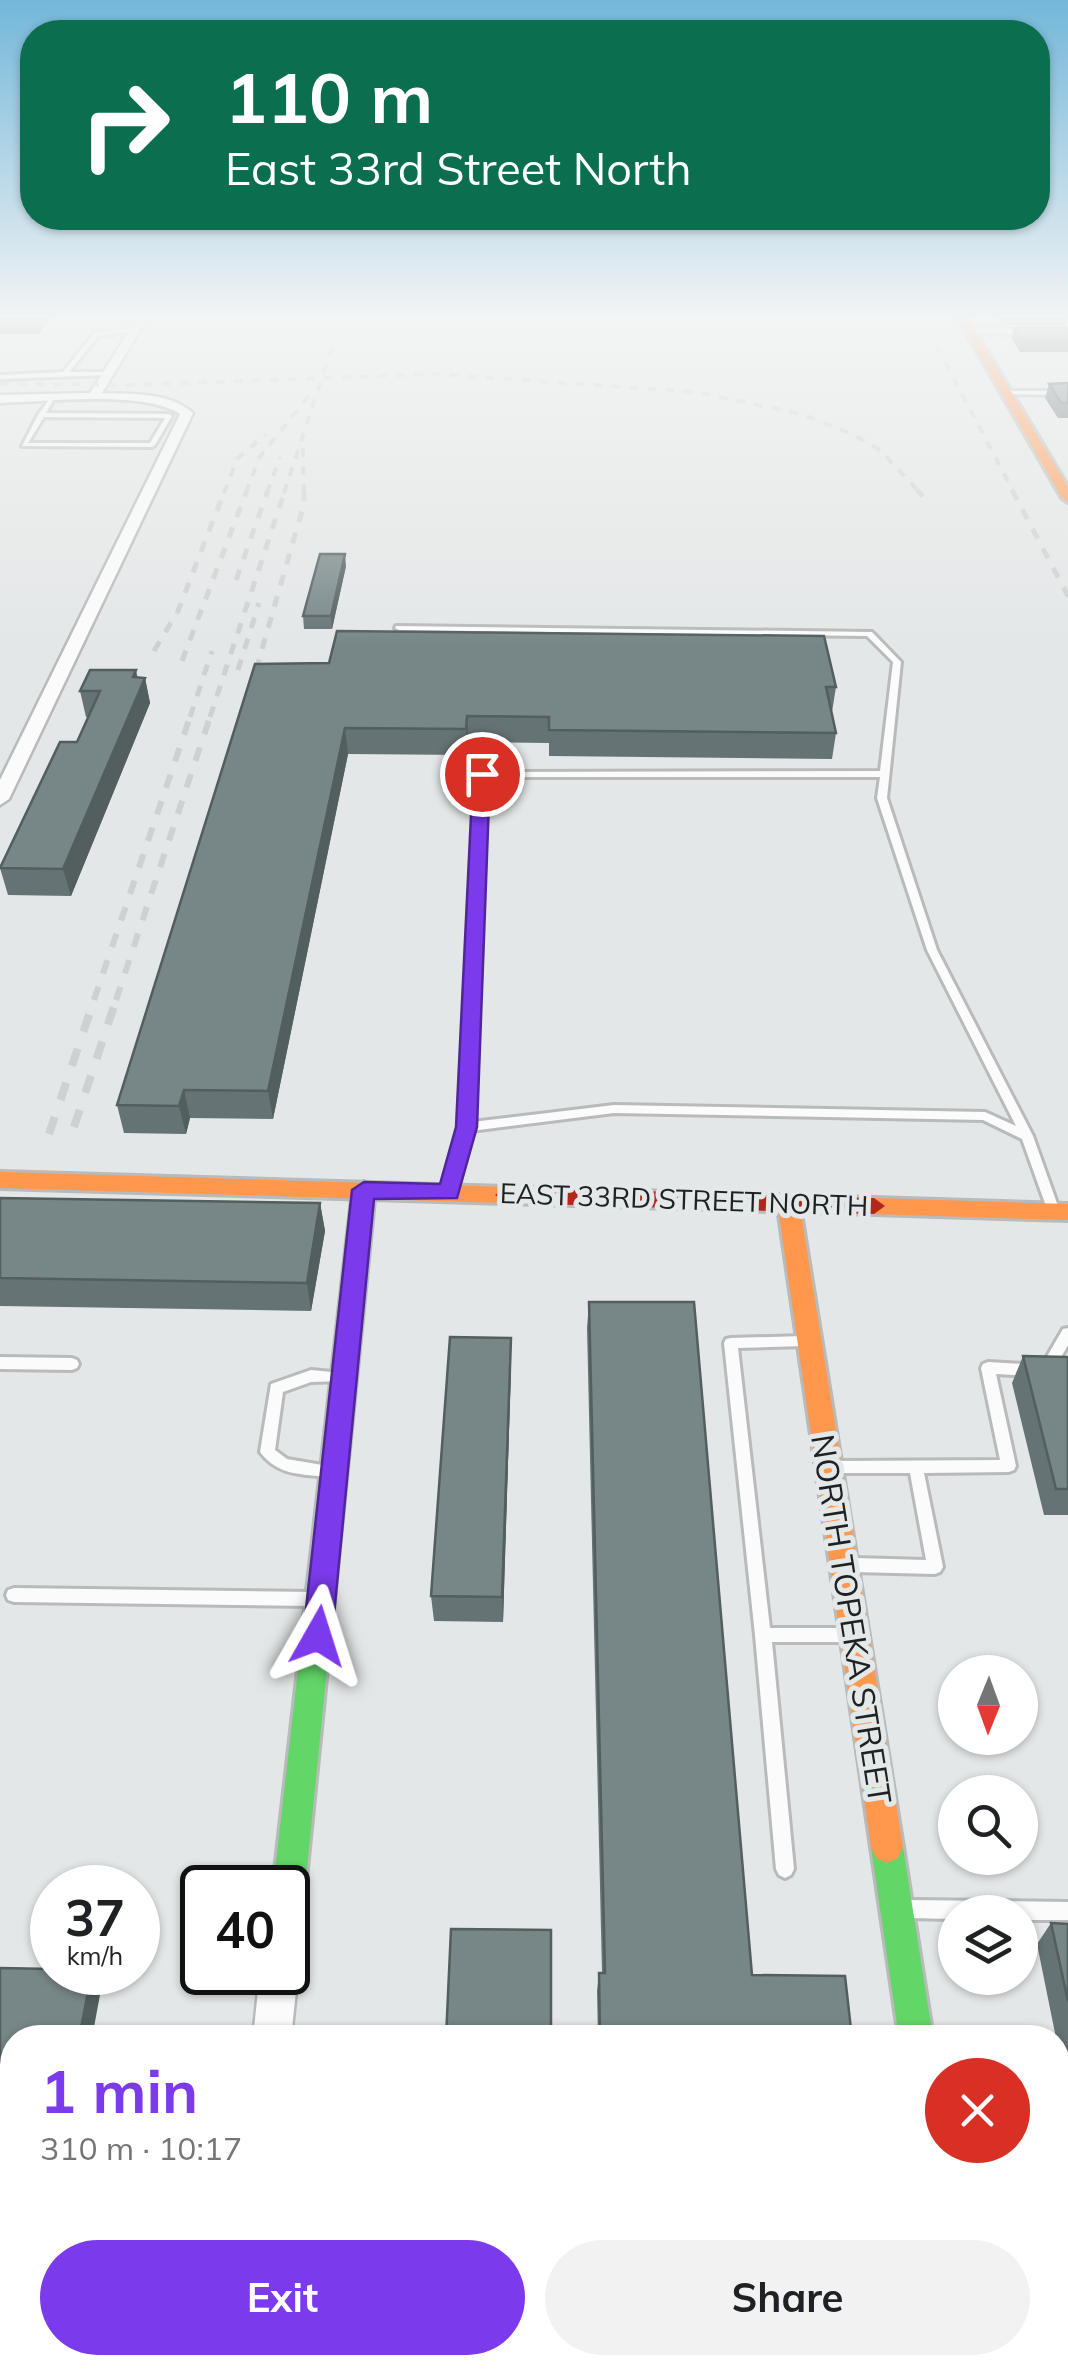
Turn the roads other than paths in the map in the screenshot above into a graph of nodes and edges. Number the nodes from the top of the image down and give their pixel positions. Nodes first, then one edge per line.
1 (35, 425) edge
2 (164, 425) edge
3 (184, 425) edge
4 (1026, 425) edge
5 (1065, 488) edge
6 (399, 628) edge
7 (884, 774) junction
8 (0, 799) edge
9 (466, 1127) junction
10 (1027, 1136) junction
11 (0, 1180) edge
12 (364, 1190) junction
13 (449, 1192) junction
14 (788, 1202) junction
15 (1061, 1212) edge
16 (1068, 1333) edge
17 (810, 1341) junction
18 (0, 1363) edge
19 (72, 1364) dead end
20 (347, 1378) junction
21 (829, 1467) junction
22 (916, 1468) junction
23 (336, 1472) junction
24 (844, 1564) junction
25 (14, 1595) dead end
26 (322, 1598) junction
27 (763, 1635) junction
28 (854, 1635) junction
29 (292, 1865) edge
30 (784, 1869) dead end
31 (896, 1908) junction
32 (1068, 1911) edge
33 (277, 1995) edge
34 (273, 2025) edge
35 (914, 2025) edge

1 - 2 lane
3 - 8 street
4 - 5 street
6 - 7 lane
7 - 9 lane
7 - 10 lane
9 - 10 lane
9 - 13 lane
10 - 15 lane
11 - 12 street, EAST 33RD STREET NORTH
12 - 13 street, EAST 33RD STREET NORTH
12 - 20 street
13 - 14 street, EAST 33RD STREET NORTH
14 - 15 street, EAST 33RD STREET NORTH
14 - 17 street, NORTH TOPEKA STREET
16 - 22 lane
17 - 21 street, NORTH TOPEKA STREET
17 - 27 lane
18 - 19 lane
20 - 23 street
20 - 23 lane
21 - 22 lane
21 - 24 street, NORTH TOPEKA STREET
22 - 24 lane
23 - 26 street
24 - 28 street, NORTH TOPEKA STREET
25 - 26 lane
26 - 29 street
27 - 28 lane
27 - 30 lane
28 - 31 street, NORTH TOPEKA STREET
31 - 32 lane
31 - 35 street, NORTH TOPEKA STREET
33 - 34 street

